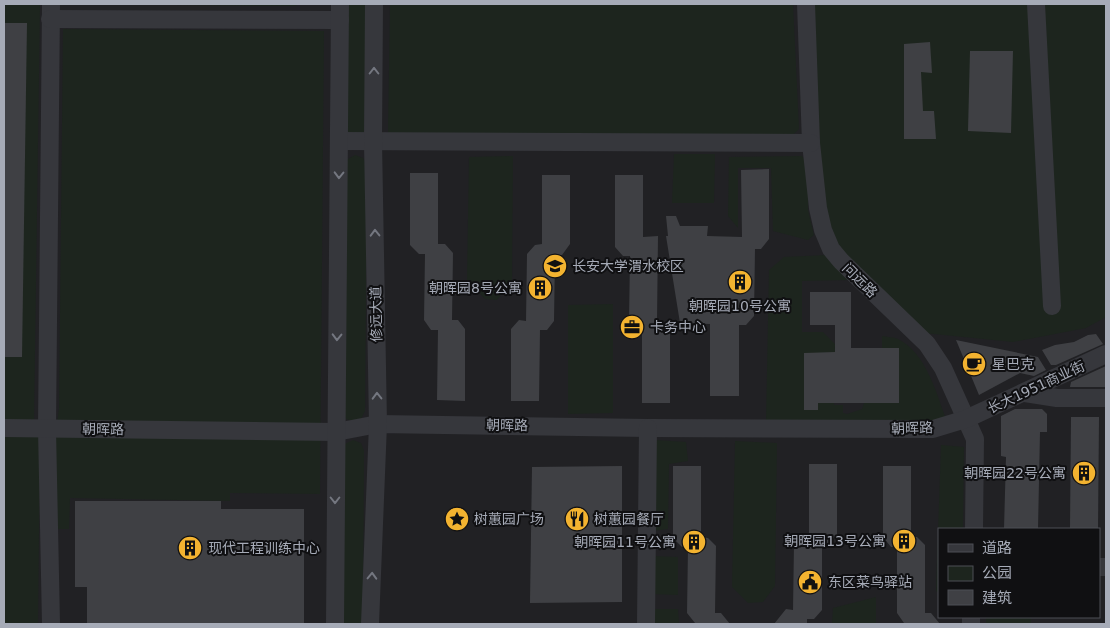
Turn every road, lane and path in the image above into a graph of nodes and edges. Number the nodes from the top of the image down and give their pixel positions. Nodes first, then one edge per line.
1 (374, 4) edge
2 (806, 4) edge
3 (1036, 4) edge
4 (50, 11) edge
5 (340, 12) edge
6 (339, 141) junction
7 (373, 141) junction
8 (811, 144) junction
9 (1052, 306) dead end
10 (1106, 354) edge
11 (1026, 392) junction
12 (1106, 398) edge
13 (966, 419) junction
14 (378, 424) junction
15 (4, 428) edge
16 (648, 428) junction
17 (47, 429) junction
18 (336, 432) junction
19 (974, 528) edge
20 (51, 624) edge
21 (335, 624) edge
22 (370, 624) edge
23 (646, 624) edge

7 -> 1 street, 修远大道
2 - 8 street, 问远路
3 - 9 street
4 - 5 street
4 - 17 street
5 - 6 street
6 - 7 street
6 -> 18 street
7 - 8 street
14 -> 7 street, 修远大道
8 - 13 street, 问远路
10 - 11 street, 长大1951商业街
11 - 12 street
11 - 13 street, 长大1951商业街
13 - 16 street, 朝晖路
13 - 19 street, 问远路
14 - 16 street, 朝晖路
14 - 18 street, 朝晖路
22 -> 14 street, 修远大道
15 - 17 street, 朝晖路
16 - 23 street
17 - 18 street, 朝晖路
17 - 20 street
18 -> 21 street

